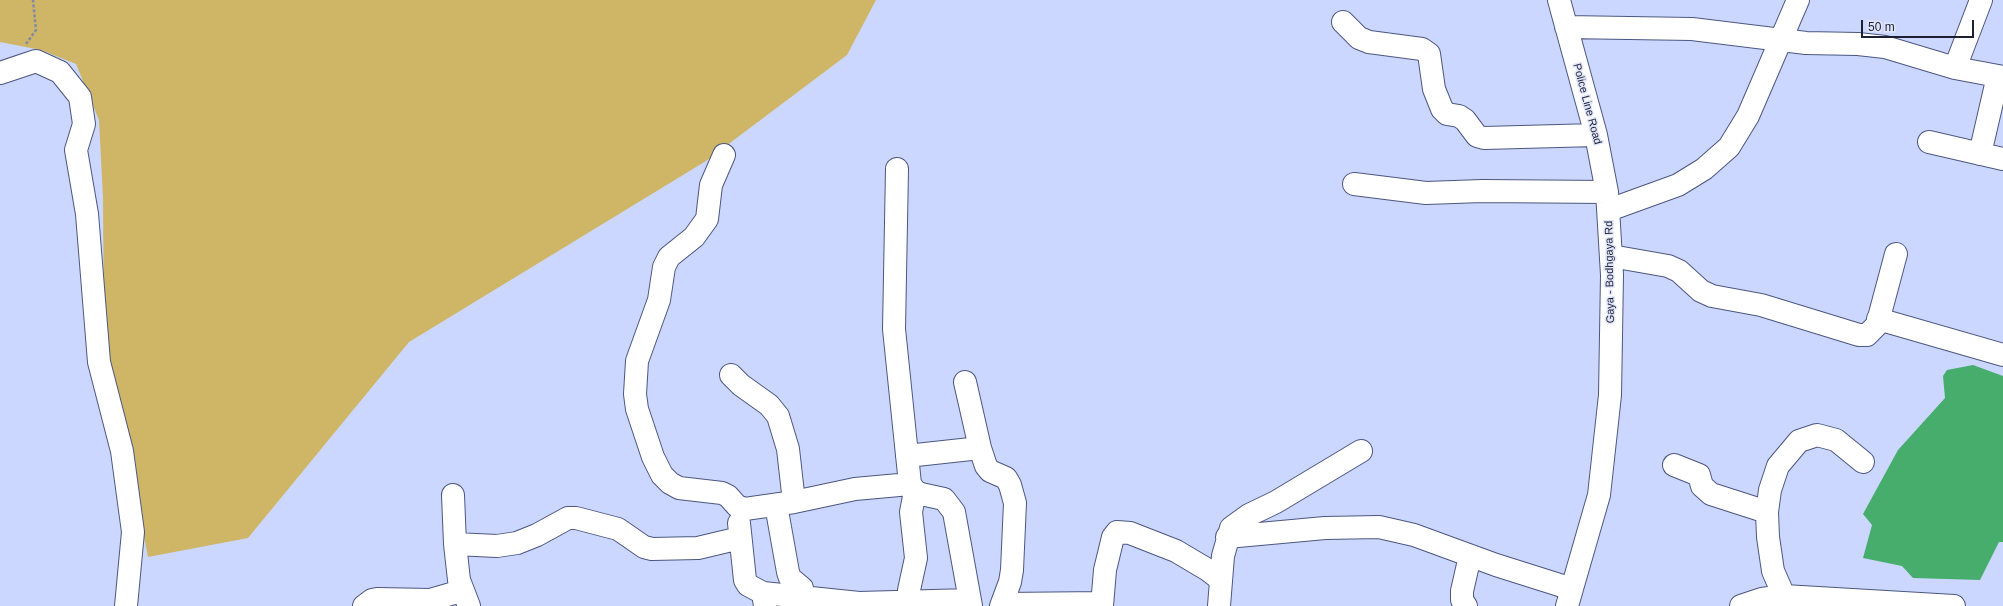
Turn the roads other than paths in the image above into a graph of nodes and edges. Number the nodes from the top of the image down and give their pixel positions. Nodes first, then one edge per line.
1 (1559, 0) edge
2 (1798, 0) edge
3 (1981, 0) edge
4 (1343, 22) dead end
5 (1566, 27) junction
6 (1780, 40) junction
7 (1955, 68) junction
8 (0, 73) edge
9 (2001, 76) edge
10 (1596, 135) junction
11 (1929, 142) dead end
12 (1980, 154) junction
13 (724, 155) dead end
14 (2003, 159) edge
15 (897, 169) dead end
16 (1354, 184) dead end
17 (1608, 201) junction
18 (1896, 254) dead end
19 (1611, 256) junction
20 (1878, 319) junction
21 (2003, 356) edge
22 (731, 375) dead end
23 (965, 382) dead end
24 (980, 448) junction
25 (1361, 451) dead end
26 (907, 456) junction
27 (1863, 462) dead end
28 (1674, 465) dead end
29 (913, 488) junction
30 (453, 495) dead end
31 (785, 504) junction
32 (737, 506) junction
33 (1767, 512) junction
34 (1227, 537) junction
35 (740, 538) junction
36 (455, 544) junction
37 (1470, 556) junction
38 (1221, 580) junction
39 (1784, 596) junction
40 (803, 597) junction
41 (465, 598) edge
42 (1570, 598) edge
43 (764, 600) edge
44 (909, 602) junction
45 (970, 603) edge
46 (1102, 604) edge
47 (1002, 605) edge
48 (126, 606) edge
49 (364, 606) edge
50 (1219, 606) edge
51 (1466, 606) edge
52 (1741, 606) edge
53 (1954, 606) edge

1 - 5 street, Police Line Road
2 - 6 street, Gaya - Bodhgaya Rd
3 - 7 street
4 - 10 street
5 - 6 street
5 - 10 street, Police Line Road
6 - 7 street
6 - 17 street, Gaya - Bodhgaya Rd
7 - 9 street
8 - 48 street
9 - 12 street
10 - 17 street, Police Line Road
11 - 12 street
12 - 14 street
13 - 32 street
15 - 26 street
16 - 17 street
17 - 19 street, Gaya - Bodhgaya Rd
18 - 20 street
19 - 20 street
19 - 42 street, Gaya - Bodhgaya Rd
20 - 21 street
22 - 31 street
23 - 24 street
24 - 26 street
24 - 47 street
25 - 34 street
26 - 29 street
27 - 33 street
28 - 33 street
29 - 31 street
29 - 44 street
29 - 45 street
30 - 36 street
31 - 32 street
31 - 40 street
32 - 35 street
33 - 39 street
34 - 37 street
34 - 38 street
35 - 36 street
35 - 43 street
36 - 41 street
37 - 42 street
37 - 51 street
38 - 46 street
38 - 50 street
39 - 52 street
39 - 53 street
40 - 43 street
40 - 44 street
41 - 49 street
44 - 45 street
46 - 47 street

